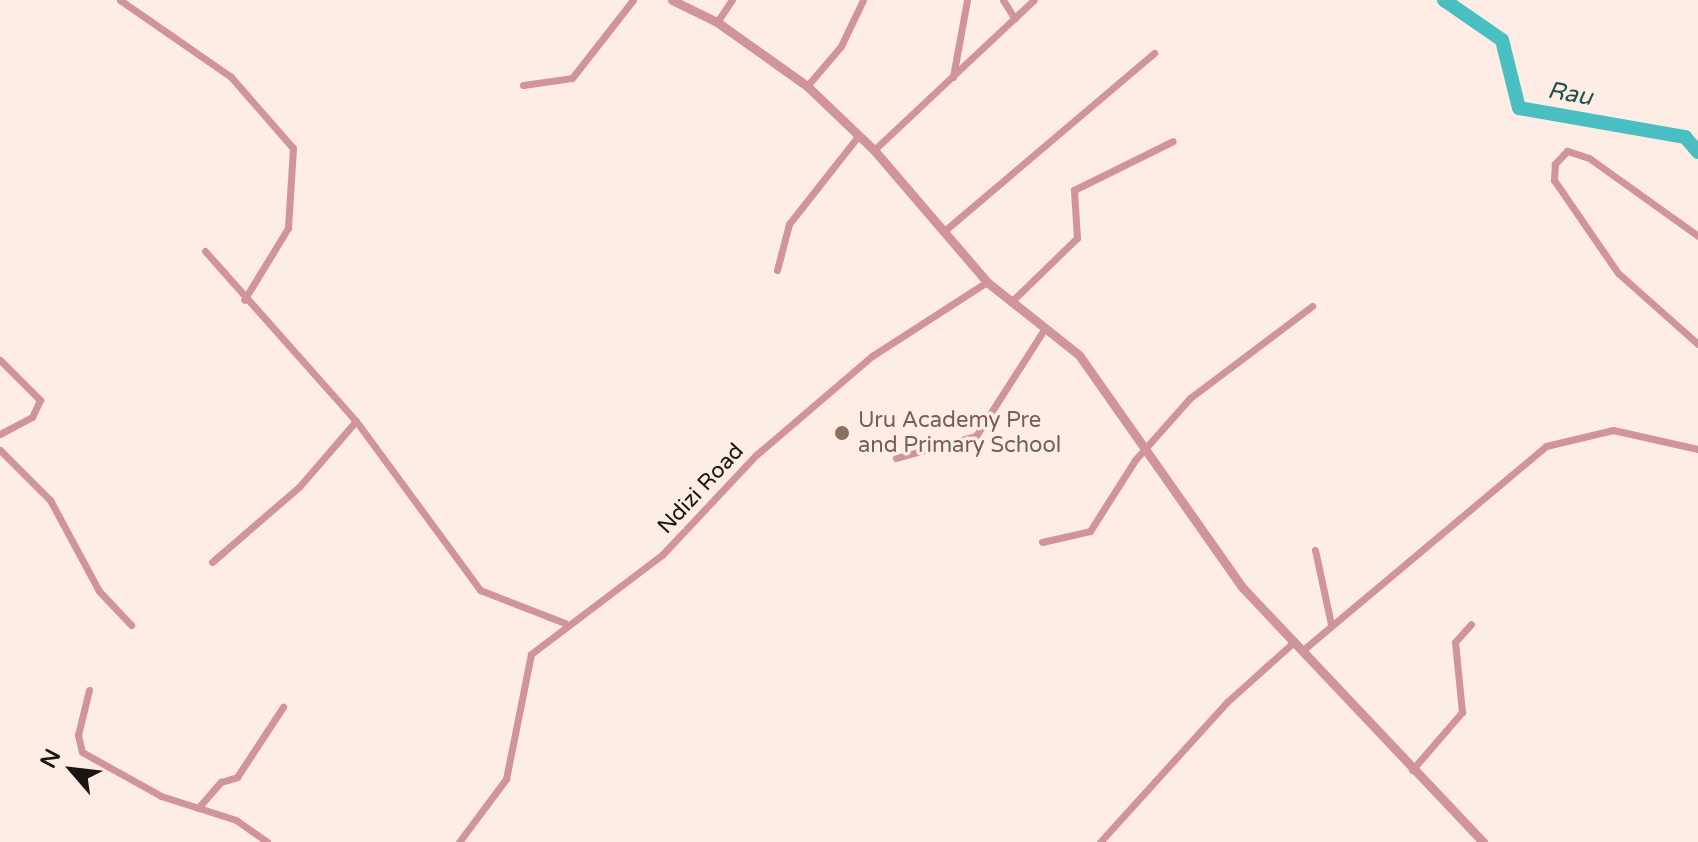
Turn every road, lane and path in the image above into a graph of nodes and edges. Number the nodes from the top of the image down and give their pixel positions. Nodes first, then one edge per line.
1 (120, 0) edge
2 (633, 0) edge
3 (672, 0) edge
4 (732, 0) edge
5 (863, 0) edge
6 (967, 0) edge
7 (1003, 0) edge
8 (1034, 0) edge
9 (1015, 19) junction
10 (717, 22) junction
11 (1154, 53) dead end
12 (953, 77) junction
13 (523, 85) dead end
14 (807, 86) junction
15 (859, 135) junction
16 (1173, 141) dead end
17 (874, 150) junction
18 (943, 232) junction
19 (1698, 236) edge
20 (205, 251) dead end
21 (777, 270) dead end
22 (987, 282) junction
23 (244, 300) junction
24 (1013, 300) junction
25 (1312, 306) dead end
26 (1045, 328) junction
27 (1698, 344) edge
28 (0, 360) edge
29 (356, 421) junction
30 (0, 434) edge
31 (1146, 446) junction
32 (1698, 449) edge
33 (0, 450) edge
34 (896, 458) dead end
35 (1042, 542) dead end
36 (1315, 550) dead end
37 (212, 562) dead end
38 (565, 623) junction
39 (1331, 624) junction
40 (1471, 624) dead end
41 (131, 625) dead end
42 (1295, 641) junction
43 (1303, 650) junction
44 (89, 690) dead end
45 (283, 707) dead end
46 (1412, 770) junction
47 (198, 808) junction
48 (267, 842) edge
49 (459, 842) edge
50 (1100, 842) edge
51 (1483, 842) edge

1 - 23 street
2 - 13 street
3 - 10 street
4 - 10 street
5 - 14 street
6 - 12 street
7 - 9 street
8 - 9 street
9 - 12 street
10 - 14 street
11 - 18 street
12 - 17 street
14 - 15 street
15 - 17 street
15 - 21 street
16 - 24 street
17 - 18 street
18 - 22 street
19 - 27 street
20 - 23 street
22 - 24 street
22 - 38 street, Ndizi Road
23 - 29 street
24 - 26 street
25 - 31 street
26 - 31 street
26 - 34 street
28 - 30 street
29 - 37 street
29 - 38 street
31 - 35 street
31 - 42 street
32 - 39 street
33 - 41 street
36 - 39 street
38 - 49 street, Ndizi Road
39 - 43 street
40 - 46 street
42 - 43 street
42 - 50 street
43 - 46 street
44 - 47 street
45 - 47 street
46 - 51 street
47 - 48 street

